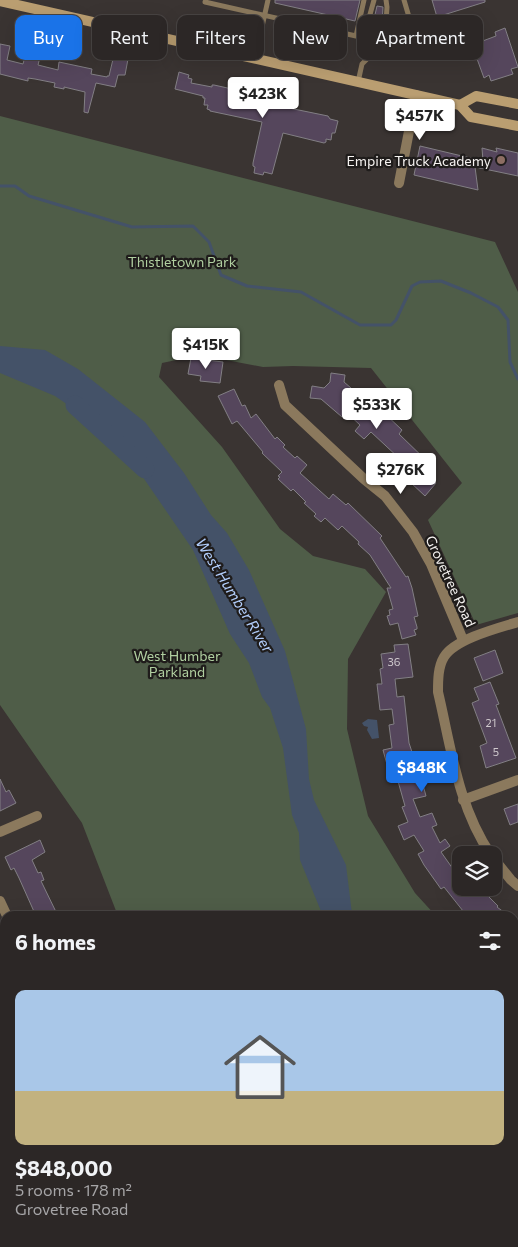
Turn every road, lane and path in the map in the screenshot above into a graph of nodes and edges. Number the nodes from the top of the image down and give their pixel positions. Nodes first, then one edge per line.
1 (268, 0) edge
2 (364, 0) edge
3 (374, 0) edge
4 (386, 0) edge
5 (404, 0) edge
6 (0, 1) edge
7 (205, 2) dead end
8 (260, 15) edge
9 (370, 15) edge
10 (386, 15) edge
11 (408, 15) edge
12 (264, 16) joint
13 (177, 41) edge
14 (264, 60) edge
15 (366, 60) edge
16 (358, 82) junction
17 (416, 95) junction
18 (518, 96) edge
19 (501, 101) junction
20 (518, 104) edge
21 (460, 105) junction
22 (518, 126) edge
23 (399, 183) dead end
24 (279, 385) dead end
25 (518, 622) edge
26 (463, 640) junction
27 (518, 780) edge
28 (463, 800) junction
29 (37, 816) dead end
30 (0, 832) edge
31 (485, 846) edge
32 (502, 869) edge
33 (518, 886) edge

1 - 12 lane
2 - 12 lane
3 - 9 lane
4 - 10 lane
5 - 11 lane
6 - 13 main road
7 - 8 lane
14 - 16 main road
15 - 16 lane
16 - 17 main road
17 - 21 main road
17 - 23 street
18 - 19 main road
19 - 20 main road
19 - 21 main road
21 - 22 main road
24 - 26 street, Grovetree Road
25 - 26 street
26 - 28 street, Grovetree Road
27 - 28 street
28 - 31 street, Grovetree Road
29 - 30 street
32 - 33 street

